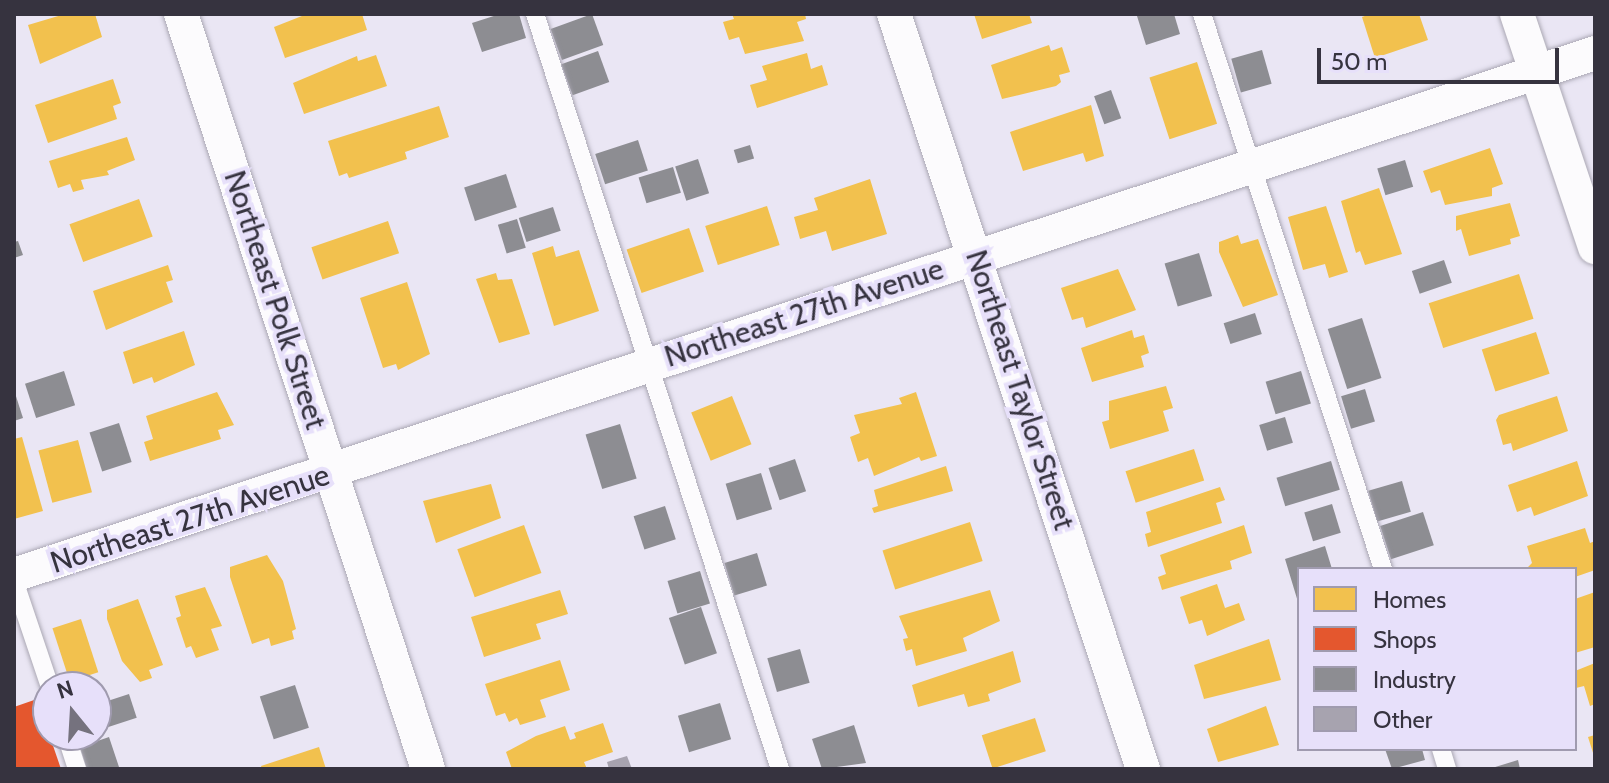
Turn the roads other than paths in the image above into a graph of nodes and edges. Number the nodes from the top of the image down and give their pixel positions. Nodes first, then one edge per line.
1 (181, 14) edge
2 (535, 14) edge
3 (894, 14) edge
4 (1202, 14) edge
5 (1517, 14) edge
6 (1595, 53) edge
7 (1537, 72) junction
8 (1253, 167) junction
9 (1595, 247) edge
10 (977, 257) junction
11 (648, 364) junction
12 (332, 473) junction
13 (1382, 567) edge
14 (14, 577) edge
15 (45, 671) edge
16 (428, 769) edge
17 (780, 769) edge
18 (1143, 769) edge

1 - 12 street, Northeast Polk Street
2 - 11 lane
3 - 10 street, Northeast Taylor Street
4 - 8 lane
5 - 7 street
6 - 7 street, Northeast 27th Avenue
7 - 8 street, Northeast 27th Avenue
7 - 9 street
8 - 10 street, Northeast 27th Avenue
8 - 13 lane
10 - 11 street, Northeast 27th Avenue
10 - 18 street, Northeast Taylor Street
11 - 12 street, Northeast 27th Avenue
11 - 17 lane
12 - 14 street, Northeast 27th Avenue
12 - 16 street, Northeast Polk Street
14 - 15 lane

